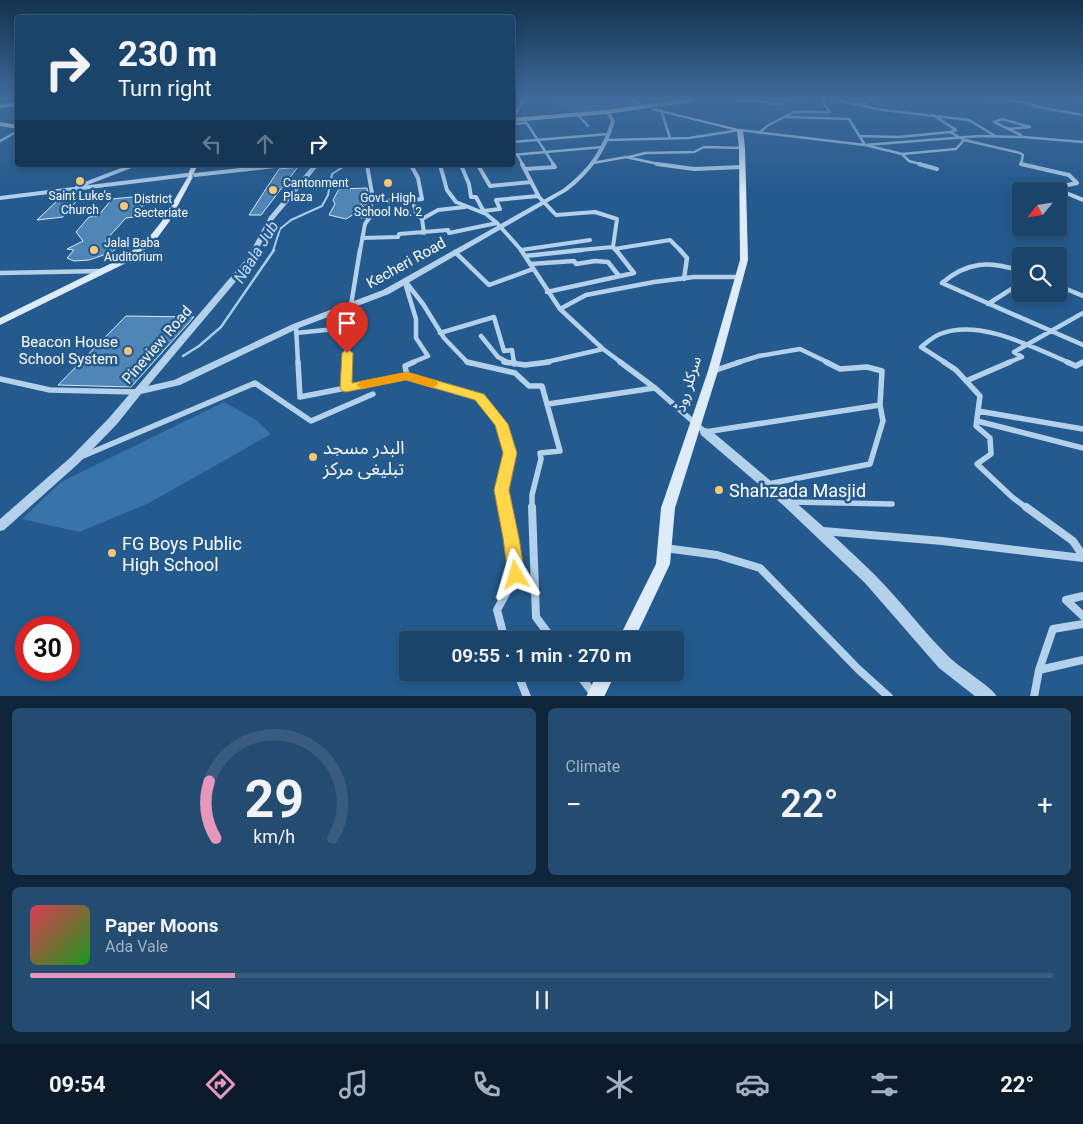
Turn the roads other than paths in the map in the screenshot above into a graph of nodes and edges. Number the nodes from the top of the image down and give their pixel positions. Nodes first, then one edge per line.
1 (531, 130) edge
2 (610, 130) edge
3 (668, 130) edge
4 (737, 130) edge
5 (740, 130) edge
6 (743, 130) edge
7 (760, 130) edge
8 (856, 130) edge
9 (955, 130) edge
10 (986, 130) edge
11 (1013, 130) edge
12 (15, 131) edge
13 (950, 132) junction
14 (758, 133) junction
15 (859, 136) junction
16 (995, 136) junction
17 (1023, 136) junction
18 (670, 138) junction
19 (959, 138) junction
20 (537, 140) junction
21 (606, 140) junction
22 (964, 140) junction
23 (0, 141) edge
24 (515, 142) edge
25 (1083, 142) edge
26 (864, 145) junction
27 (742, 148) junction
28 (545, 152) junction
29 (517, 154) joint
30 (902, 154) junction
31 (626, 157) junction
32 (593, 163) junction
33 (129, 167) edge
34 (194, 167) edge
35 (265, 167) edge
36 (314, 167) edge
37 (367, 167) edge
38 (412, 167) edge
39 (441, 167) edge
40 (462, 167) edge
41 (479, 167) edge
42 (742, 168) junction
43 (525, 169) junction
44 (938, 169) dead end
45 (191, 175) junction
46 (531, 182) junction
47 (70, 190) junction
48 (0, 198) edge
49 (373, 199) junction
50 (541, 199) junction
51 (413, 200) junction
52 (1083, 200) edge
53 (467, 206) junction
54 (485, 212) junction
55 (422, 219) junction
56 (499, 225) junction
57 (424, 233) junction
58 (362, 238) junction
59 (590, 240) dead end
60 (614, 248) junction
61 (521, 250) junction
62 (455, 252) junction
63 (525, 256) junction
64 (531, 267) junction
65 (1012, 268) edge
66 (105, 270) junction
67 (0, 274) edge
68 (619, 276) junction
69 (739, 277) junction
70 (684, 278) junction
71 (404, 281) junction
72 (1012, 289) edge
73 (1067, 289) edge
74 (547, 292) junction
75 (1083, 296) edge
76 (988, 304) junction
77 (351, 305) junction
78 (560, 309) junction
79 (1083, 313) edge
80 (0, 316) edge
81 (12, 316) junction
82 (0, 322) edge
83 (296, 329) junction
84 (1049, 331) junction
85 (440, 333) junction
86 (481, 336) dead end
87 (1025, 345) junction
88 (1083, 345) edge
89 (603, 349) junction
90 (1083, 362) edge
91 (514, 364) junction
92 (713, 371) junction
93 (407, 376) junction
94 (0, 379) edge
95 (966, 381) junction
96 (346, 388) junction
97 (655, 388) junction
98 (136, 392) junction
99 (373, 394) dead end
100 (548, 404) junction
101 (880, 405) junction
102 (978, 411) junction
103 (977, 422) junction
104 (700, 428) junction
105 (1083, 429) edge
106 (1083, 448) edge
107 (75, 460) junction
108 (765, 484) junction
109 (787, 502) junction
110 (892, 504) dead end
111 (0, 526) edge
112 (818, 531) junction
113 (664, 548) junction
114 (1083, 557) edge
115 (1083, 596) edge
116 (1083, 616) edge
117 (1083, 624) edge
118 (503, 631) edge
119 (546, 631) edge
120 (630, 631) edge
121 (1083, 660) edge
122 (1039, 670) junction
123 (521, 681) edge
124 (584, 681) edge
125 (603, 681) edge
126 (527, 696) edge
127 (594, 696) edge
128 (889, 696) edge
129 (990, 696) edge
130 (1034, 696) edge

1 - 20 street
2 - 21 street
3 - 18 street
4 - 18 street
5 - 27 main road, سرکلر روڈ
6 - 14 street
7 - 14 street
8 - 15 street
9 - 13 street
10 - 16 street
11 - 17 street
12 - 23 street
13 - 15 street
13 - 19 street
14 - 26 street
15 - 26 street
16 - 17 street
16 - 19 street
17 - 25 street
18 - 21 street
19 - 22 street
19 - 26 street
20 - 21 street
20 - 24 street
20 - 28 street
21 - 28 street
21 - 32 street, Kecheri Road
22 - 30 street
22 - 52 street
26 - 30 street
27 - 31 street
27 - 42 main road, سرکلر روڈ
28 - 29 street
28 - 43 street
29 - 43 street
30 - 44 street
31 - 32 street
31 - 42 street
32 - 50 street, Kecheri Road
33 - 47 street
34 - 45 main road
35 - 45 street
36 - 98 street, Pineview Road
37 - 49 street
38 - 51 street
39 - 53 street
40 - 54 street
41 - 46 street
42 - 69 main road, سرکلر روڈ
43 - 46 street
45 - 47 street
45 - 66 main road
46 - 50 street
47 - 48 street
49 - 51 street
49 - 58 street
50 - 54 street
50 - 56 street, Kecheri Road
50 - 60 street
51 - 55 street
53 - 54 street
53 - 55 street
54 - 56 street
55 - 57 street
56 - 57 street
56 - 61 street
56 - 62 street, Kecheri Road
57 - 58 street
58 - 77 street
59 - 61 street
60 - 63 street
60 - 68 street
60 - 70 street
61 - 63 street
62 - 64 street
62 - 71 street, Kecheri Road
63 - 64 street
64 - 68 street
64 - 74 street
65 - 76 street
66 - 67 street
66 - 81 main road
68 - 74 street
69 - 70 street
69 - 92 main road, سرکلر روڈ
70 - 78 street
71 - 77 street, Kecheri Road
71 - 85 street
71 - 93 street
72 - 76 street
73 - 75 street
74 - 78 street
76 - 84 street
77 - 83 street, Kecheri Road
78 - 89 street
79 - 84 street
80 - 81 street
81 - 82 main road
83 - 96 street
83 - 96 street
83 - 98 street, Kecheri Road
84 - 87 street
84 - 88 street
85 - 91 street
85 - 100 street
86 - 91 street
87 - 90 street
87 - 95 street
87 - 95 street
89 - 91 street
89 - 97 street
92 - 101 street
92 - 104 main road, سرکلر روڈ
93 - 96 street
93 - 118 street
94 - 98 street
95 - 102 street
97 - 100 street
97 - 104 street
98 - 107 street, Pineview Road
99 - 107 street
100 - 119 street
101 - 104 street
101 - 108 street
102 - 103 street
102 - 105 street
103 - 106 street
103 - 114 street
104 - 108 street
104 - 113 main road, سرکلر روڈ
107 - 111 street, Pineview Road
108 - 109 street
109 - 110 street
109 - 112 street
112 - 114 street
112 - 129 street
113 - 120 main road, سرکلر روڈ
113 - 128 street
115 - 116 street
117 - 122 street
121 - 122 street
122 - 130 street
123 - 126 street
124 - 127 street
125 - 127 main road

